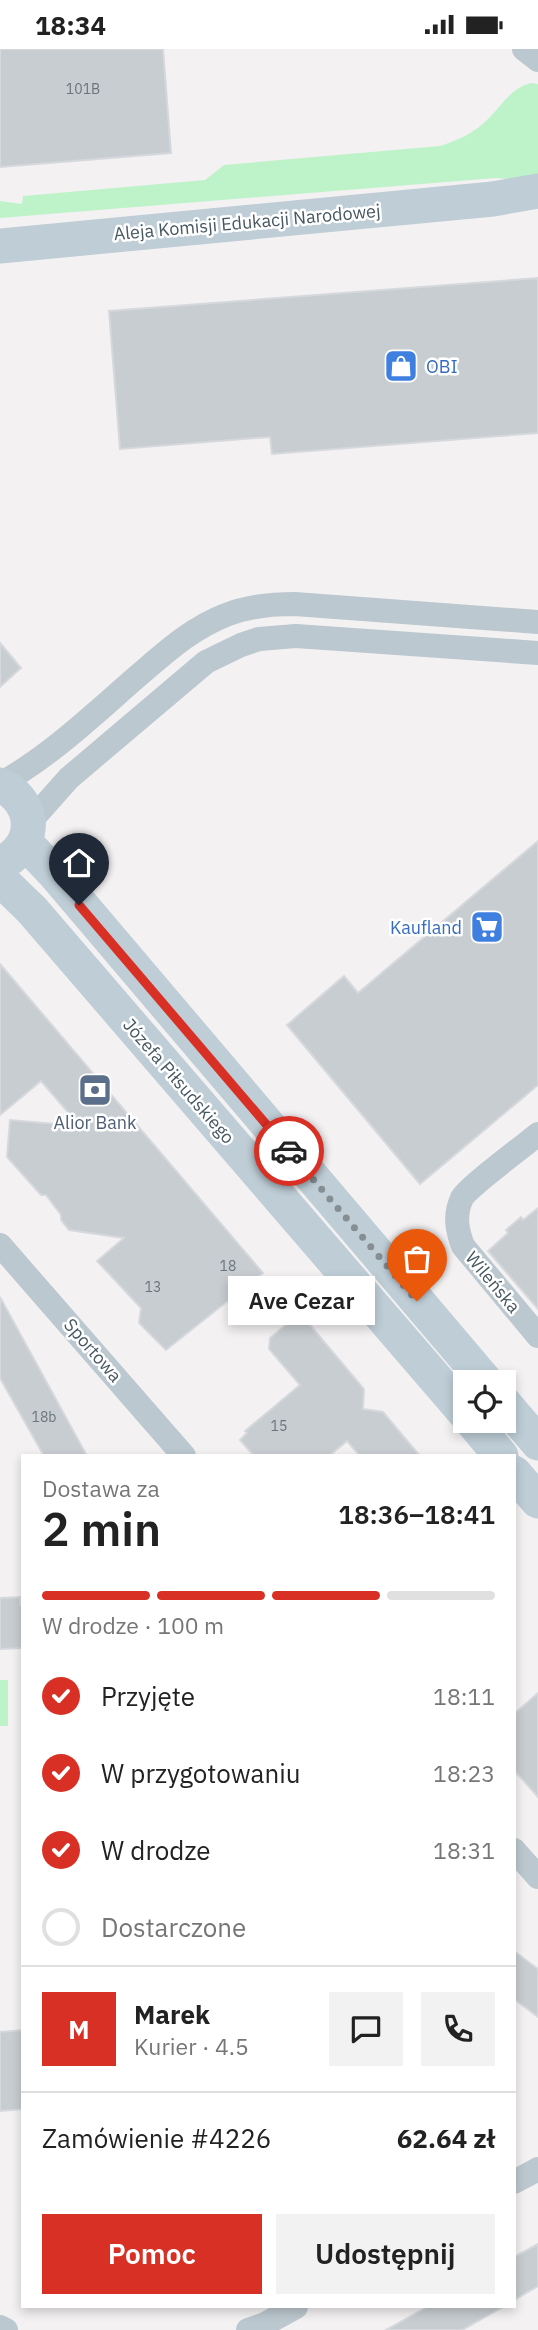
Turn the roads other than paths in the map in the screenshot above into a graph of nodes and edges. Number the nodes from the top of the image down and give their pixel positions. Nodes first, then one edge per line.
1 (524, 49) edge
2 (538, 60) edge
3 (538, 191) edge
4 (493, 199) junction
5 (538, 200) edge
6 (0, 246) edge
7 (538, 622) edge
8 (538, 653) edge
9 (0, 784) edge
10 (18, 842) edge
11 (0, 879) edge
12 (538, 1134) edge
13 (0, 1245) edge
14 (538, 1336) edge
15 (476, 1370) edge
16 (453, 1399) edge
17 (516, 1417) edge
18 (482, 1433) edge
19 (538, 1443) edge
20 (182, 1454) edge
21 (499, 1454) edge
22 (516, 1475) edge
23 (538, 1500) edge
24 (516, 1852) edge
25 (538, 1877) edge
26 (538, 2169) edge
27 (516, 2181) edge
28 (294, 2308) edge
29 (0, 2327) edge
30 (6, 2330) edge
31 (248, 2330) edge

1 - 2 street
3 - 4 street, Aleja Komisji Edukacji Narodowej
4 - 5 street, Aleja Komisji Edukacji Narodowej
4 - 6 street, Aleja Komisji Edukacji Narodowej
7 - 9 street
8 - 10 street
9 - 10 street
10 - 15 street
11 - 16 street, Józefa Piłsudskiego
12 - 14 street, Wileńska
13 - 20 street, Sportowa
17 - 19 street
18 - 21 street
22 - 23 street
24 - 25 street
26 - 27 street
28 - 31 street
29 - 30 street

